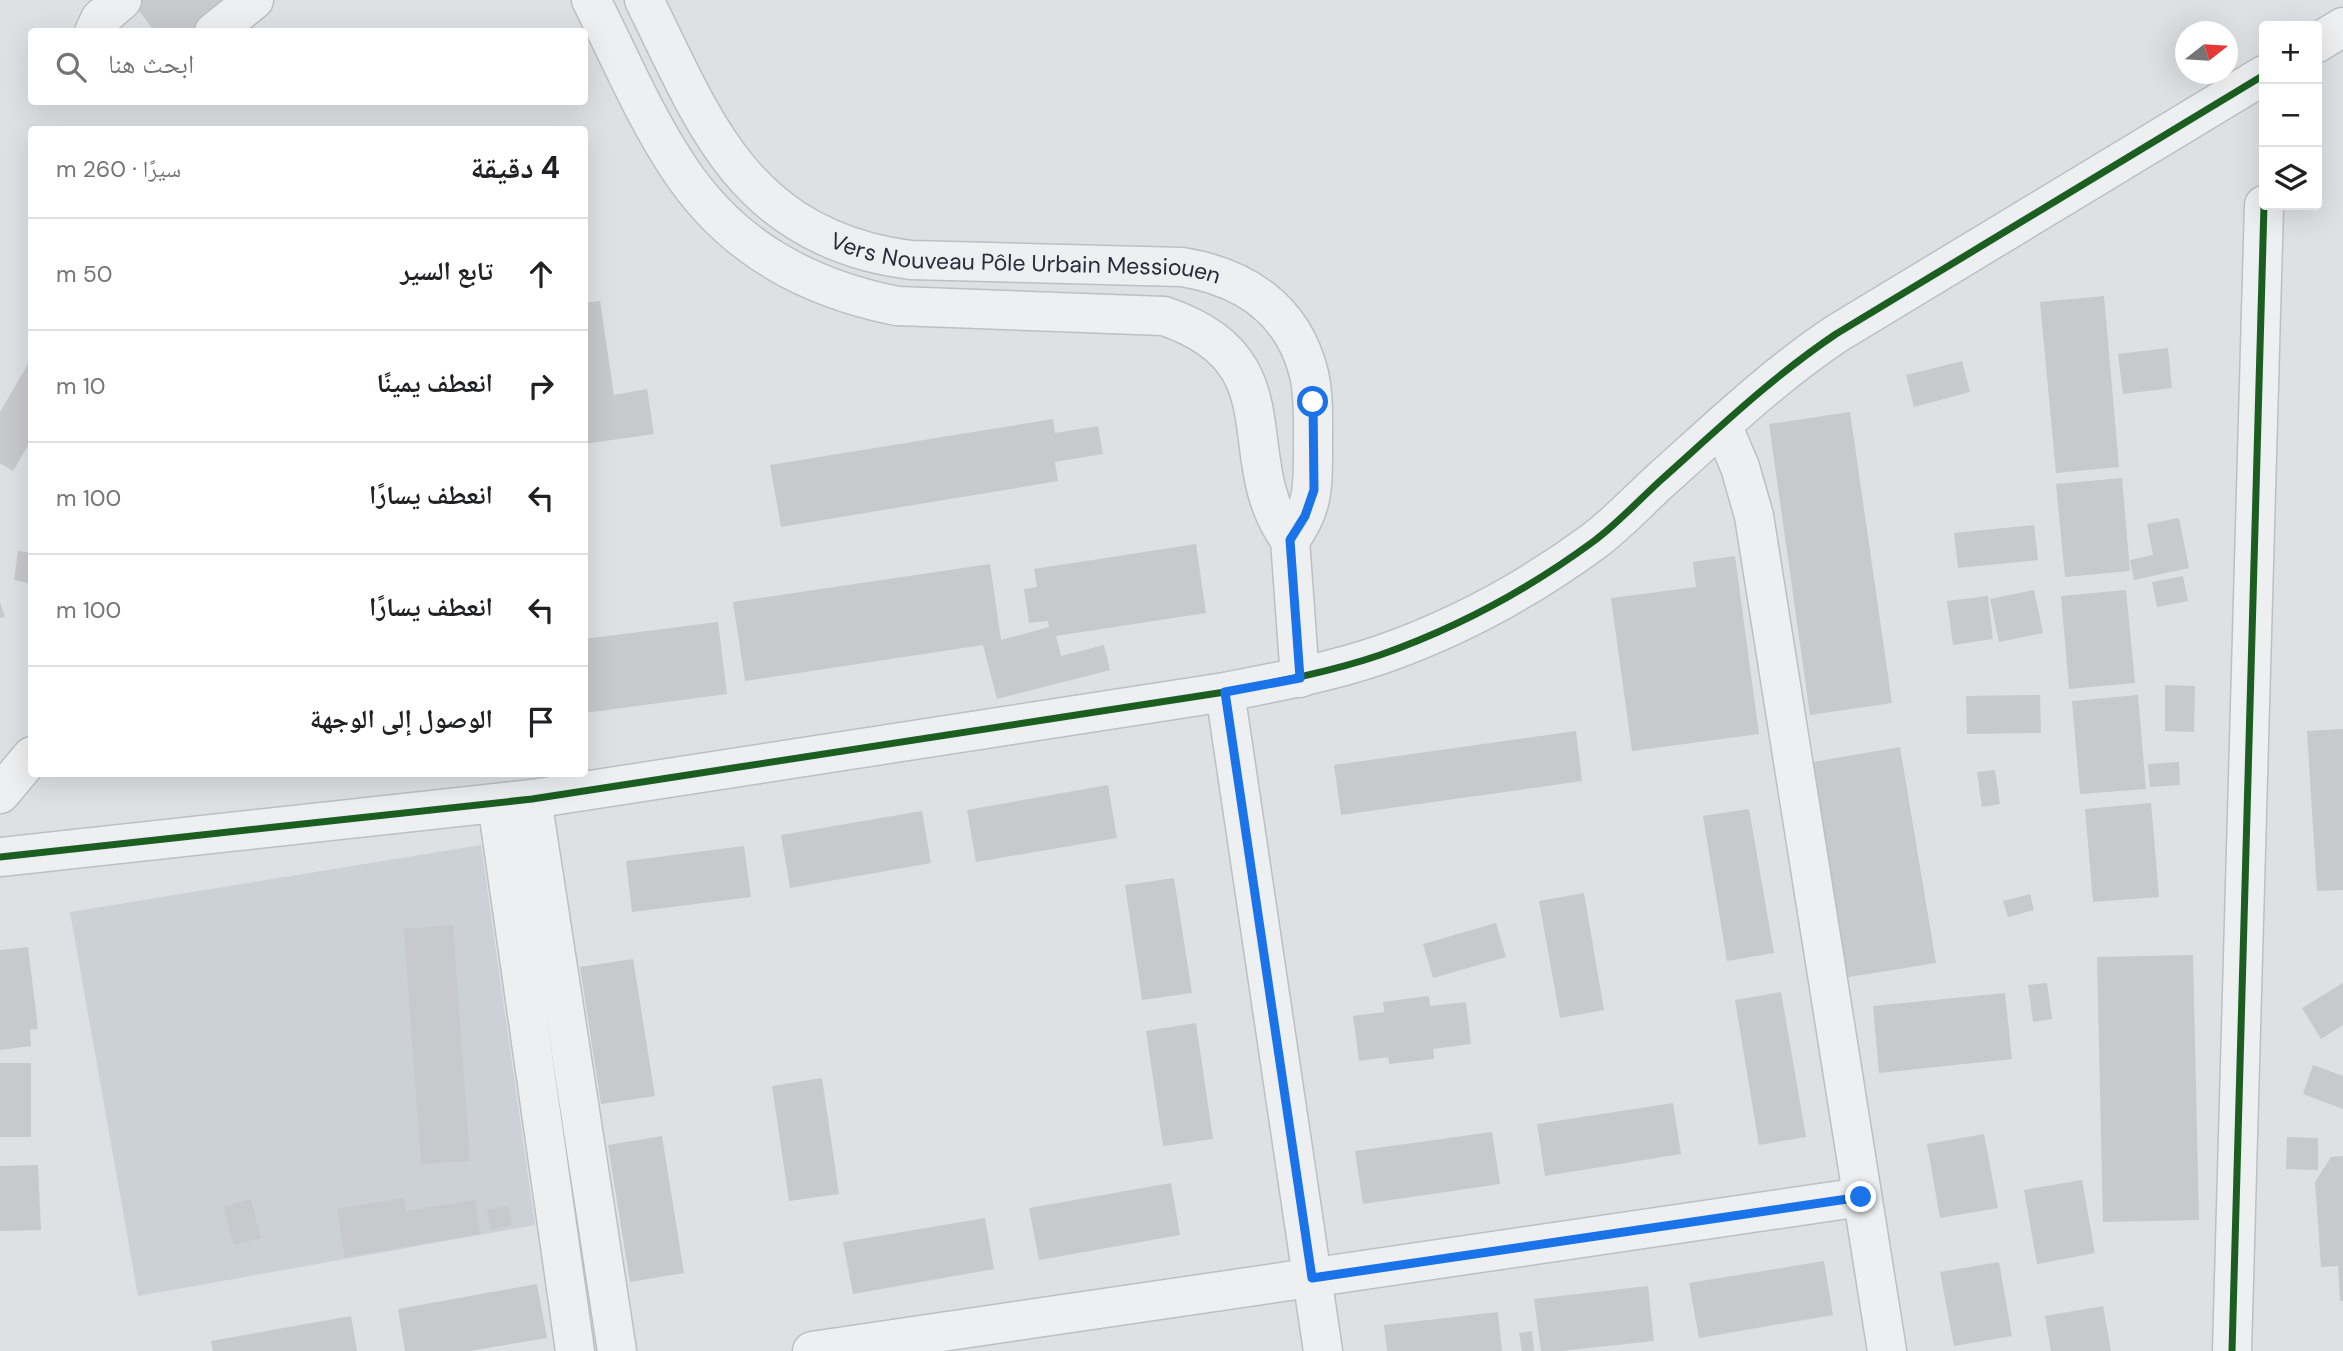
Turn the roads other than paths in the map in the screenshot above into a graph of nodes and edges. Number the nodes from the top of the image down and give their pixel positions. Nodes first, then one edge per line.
1 (122, 0) edge
2 (254, 0) edge
3 (592, 0) edge
4 (645, 0) edge
5 (2343, 27) edge
6 (96, 28) edge
7 (219, 28) edge
8 (2322, 40) edge
9 (2259, 78) edge
10 (2264, 210) edge
11 (1722, 425) junction
12 (1290, 540) junction
13 (1300, 678) junction
14 (1225, 692) junction
15 (28, 761) edge
16 (0, 794) edge
17 (515, 801) junction
18 (0, 857) edge
19 (1861, 1197) junction
20 (1312, 1278) junction
21 (575, 1351) edge
22 (617, 1351) edge
23 (812, 1351) edge
24 (1323, 1351) edge
25 (1886, 1351) edge
26 (2232, 1351) edge

1 - 6 street
2 - 7 street
3 - 12 street, Vers Nouveau Pôle Urbain Messiouen
4 - 12 street, Vers Nouveau Pôle Urbain Messiouen
5 - 8 street
9 - 11 street
10 - 26 street
11 - 13 street
11 - 19 street
12 - 13 street, Vers Nouveau Pôle Urbain Messiouen
13 - 14 street
14 - 17 street
14 - 20 street
15 - 16 street
17 - 18 street
17 - 21 street
17 - 22 street
19 - 20 street
19 - 25 street
20 - 23 street
20 - 24 street

